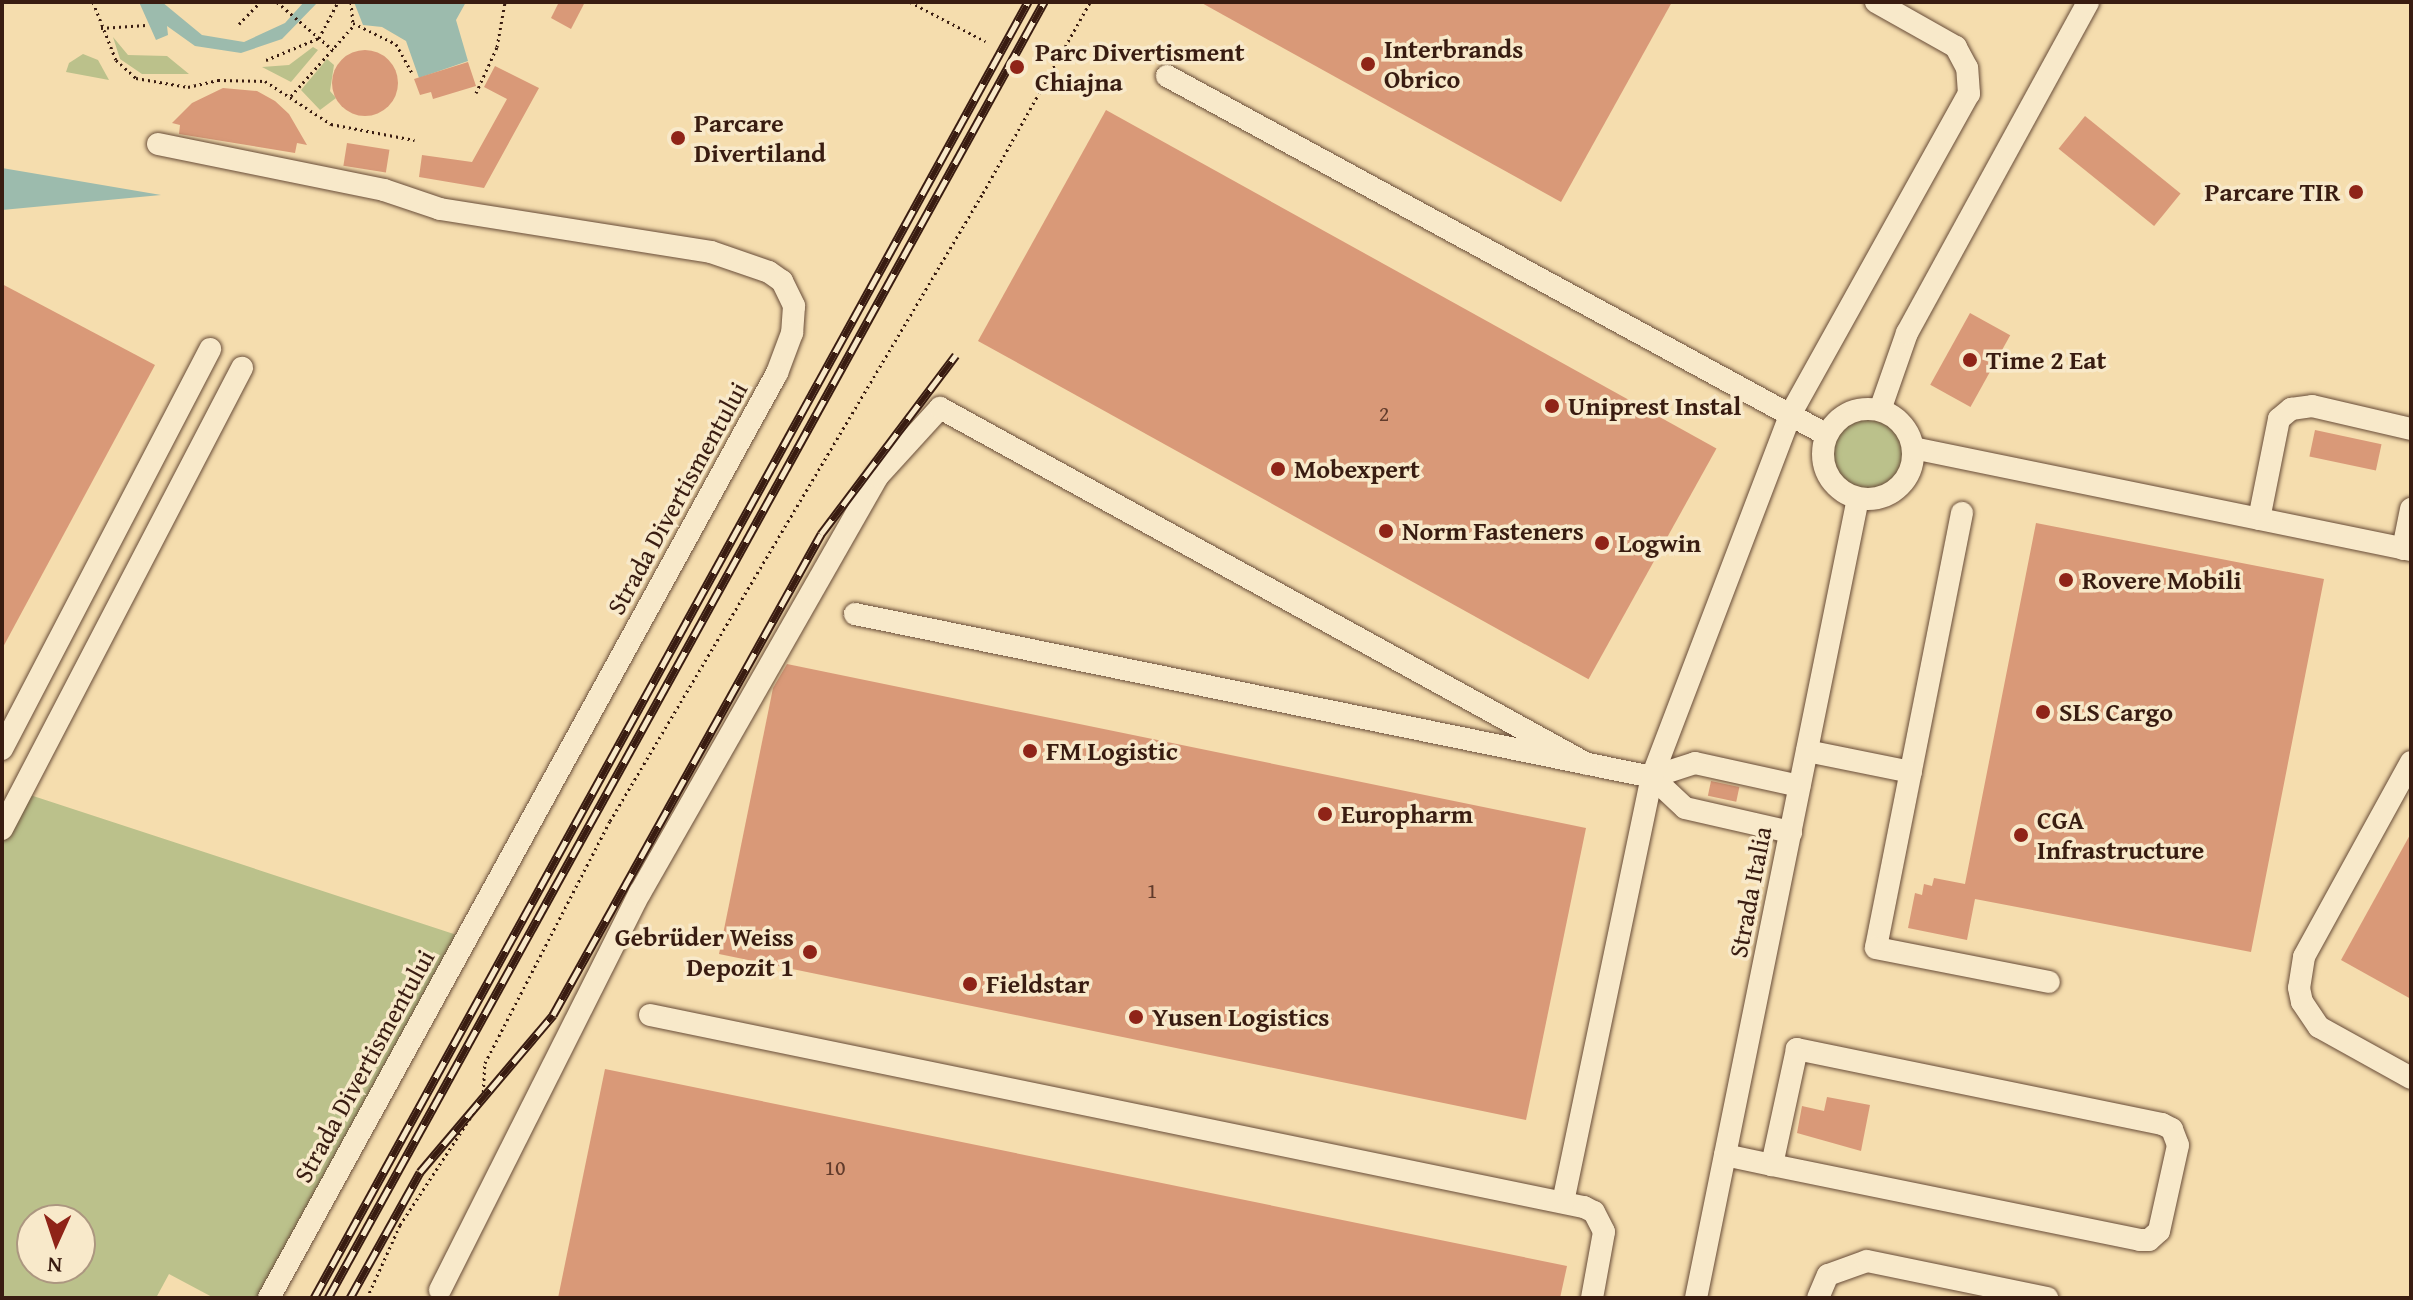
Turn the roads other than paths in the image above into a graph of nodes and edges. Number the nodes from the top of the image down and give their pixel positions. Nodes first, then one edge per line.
1 (1876, 2) edge
2 (2088, 2) edge
3 (1167, 76) dead end
4 (158, 144) dead end
5 (210, 349) dead end
6 (242, 368) dead end
7 (1880, 410) junction
8 (1790, 415) junction
9 (2411, 429) edge
10 (1827, 435) junction
11 (1913, 448) junction
12 (1858, 498) junction
13 (2411, 509) edge
14 (1962, 513) dead end
15 (2259, 519) junction
16 (2407, 549) edge
17 (855, 614) dead end
18 (2, 749) edge
19 (1807, 751) junction
20 (2411, 762) edge
21 (1587, 764) junction
22 (1911, 772) junction
23 (1652, 777) junction
24 (1800, 786) junction
25 (2, 829) edge
26 (1791, 832) junction
27 (2049, 982) dead end
28 (650, 1015) dead end
29 (2411, 1078) edge
30 (1725, 1155) junction
31 (1772, 1165) junction
32 (1563, 1202) junction
33 (440, 1290) dead end
34 (269, 1298) edge
35 (1592, 1298) edge
36 (1696, 1298) edge
37 (1818, 1298) edge
38 (2047, 1298) edge

1 - 8 street
2 - 7 street
3 - 8 street
4 - 34 street, Strada Divertismentului
5 - 18 street
6 - 25 street
7 - 10 street
7 - 11 street
8 - 10 street
8 - 23 street
9 - 15 street
10 - 12 street
11 - 12 street
11 - 15 street
12 - 19 street, Strada Italia
13 - 16 street
14 - 22 street
15 - 16 street
17 - 21 street
19 - 22 street
19 - 24 street, Strada Italia
20 - 29 street
21 - 23 street
21 - 33 street
22 - 27 street
23 - 24 street
23 - 26 street
23 - 32 street
24 - 26 street, Strada Italia
26 - 30 street, Strada Italia
28 - 32 street
30 - 31 street
30 - 36 street, Strada Italia
31 - 31 street
32 - 35 street
37 - 38 street

